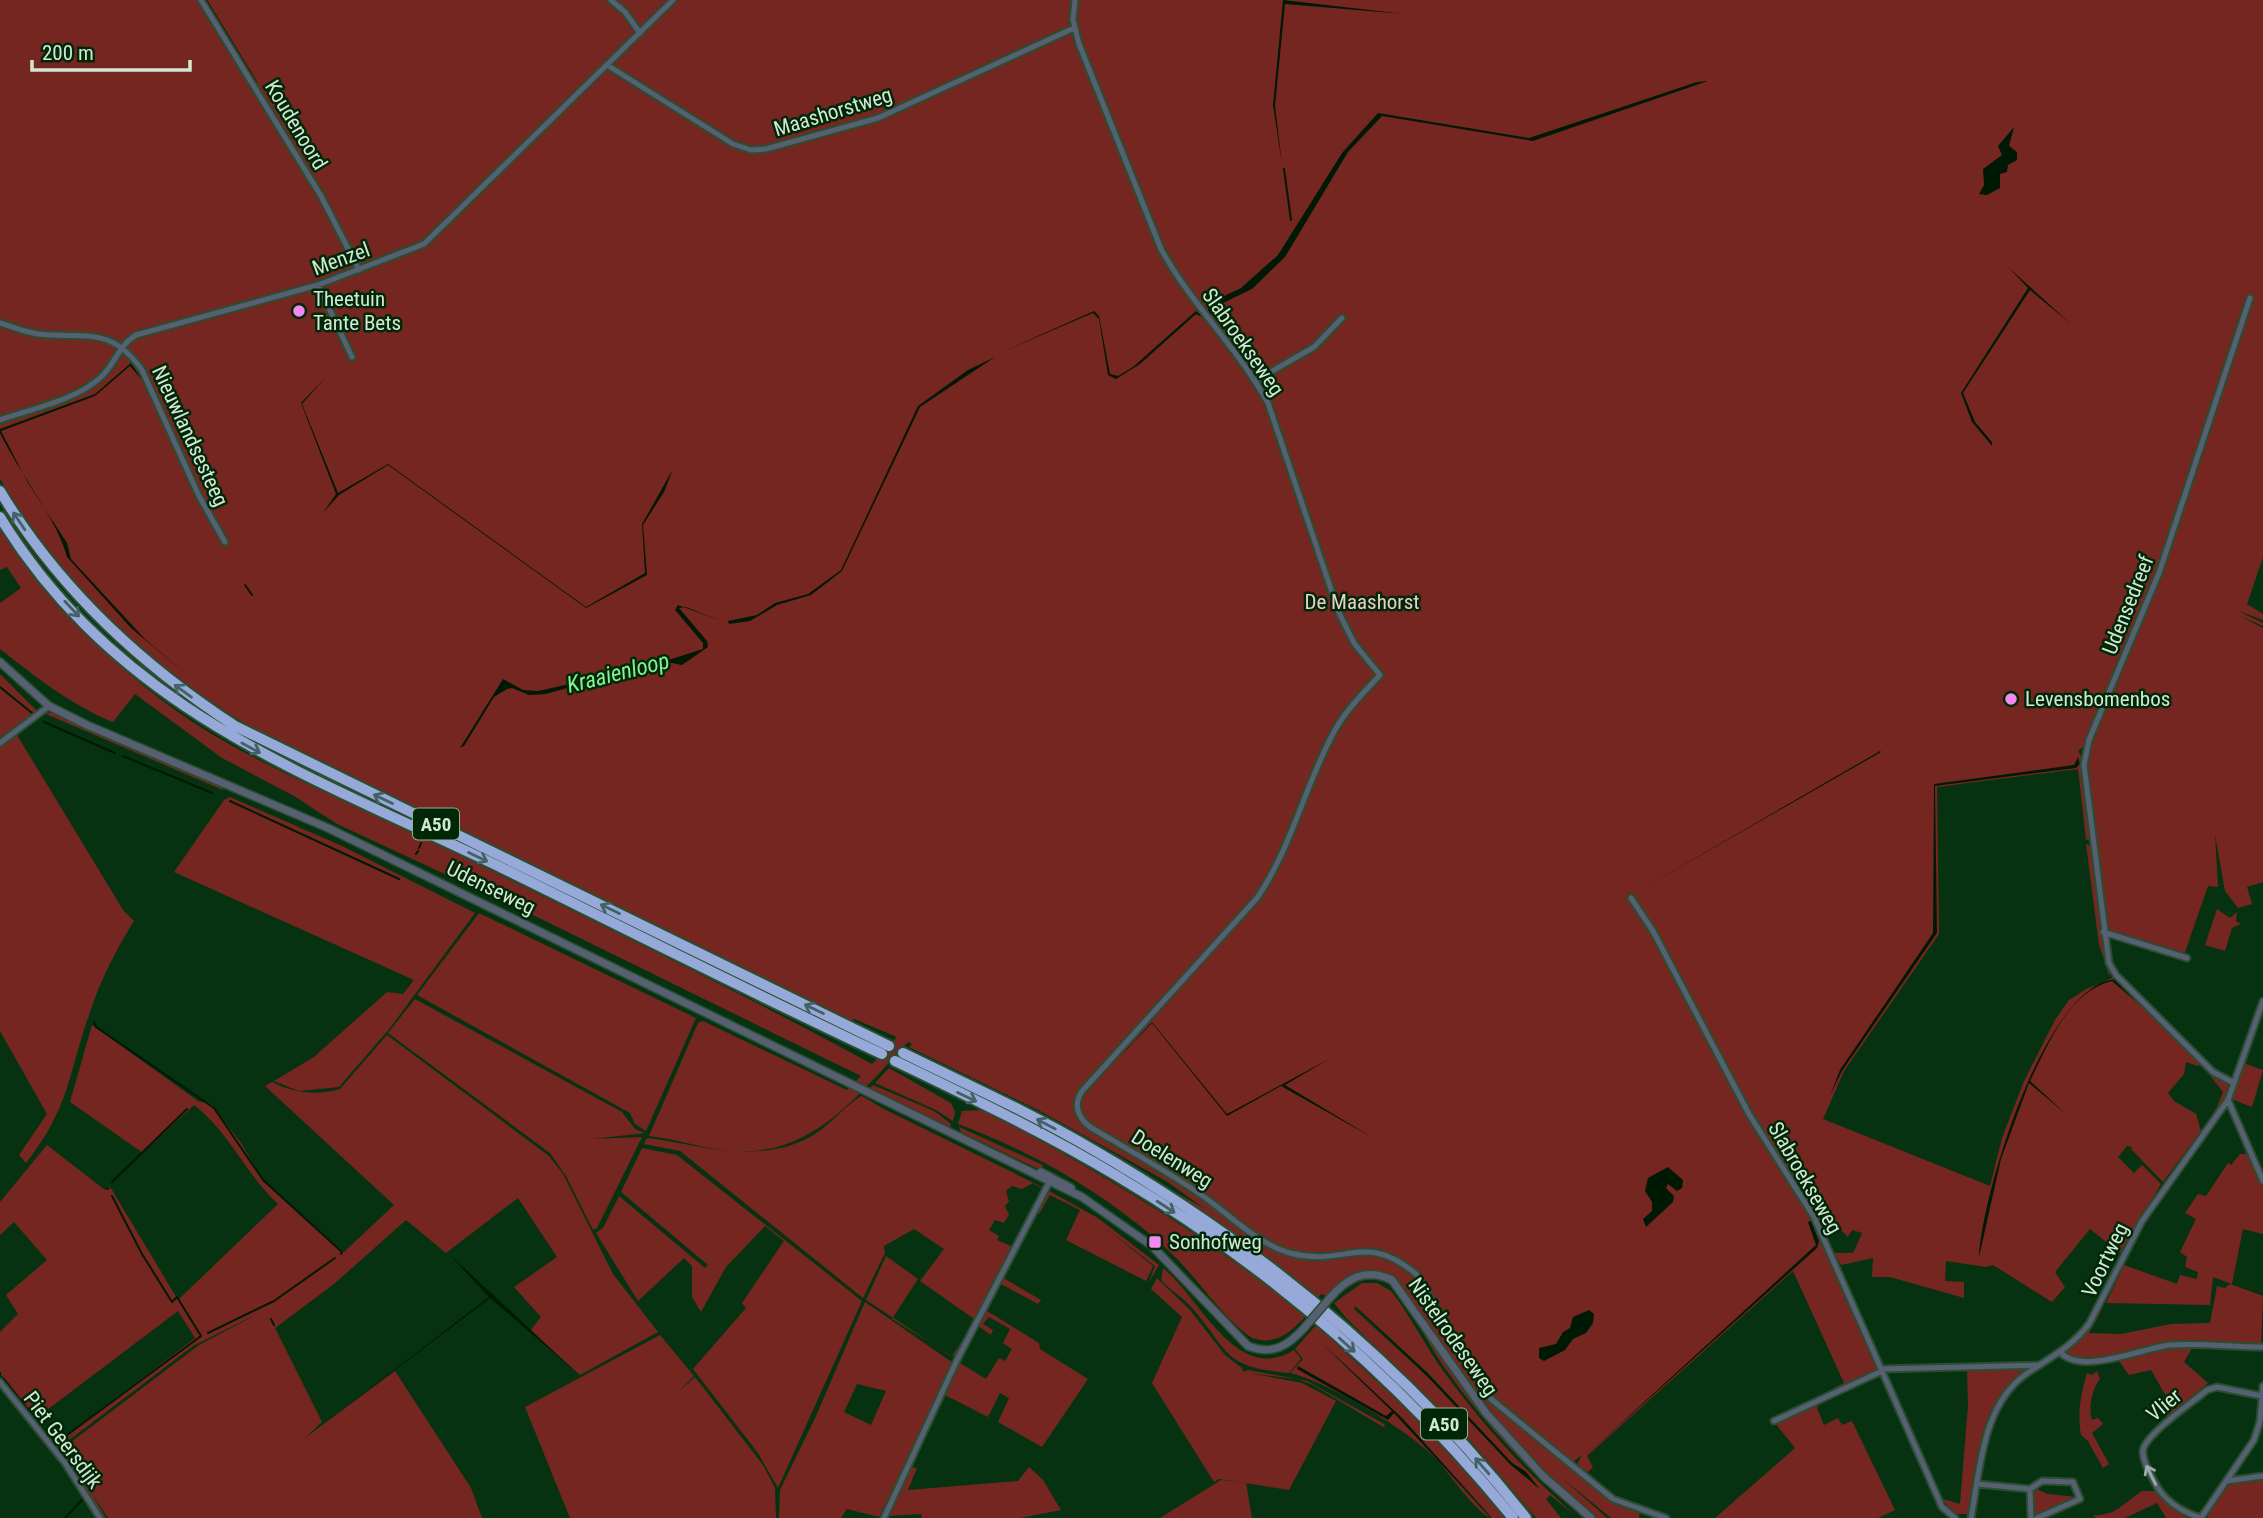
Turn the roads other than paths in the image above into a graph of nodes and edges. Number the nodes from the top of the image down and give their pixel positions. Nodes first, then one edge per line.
1 (201, 0) edge
2 (611, 0) edge
3 (673, 0) edge
4 (1075, 0) edge
5 (1074, 28) junction
6 (640, 33) junction
7 (607, 65) junction
8 (359, 270) junction
9 (318, 285) junction
10 (2250, 299) dead end
11 (1342, 318) dead end
12 (0, 323) edge
13 (121, 348) junction
14 (352, 357) dead end
15 (1255, 381) junction
16 (0, 420) edge
17 (0, 491) edge
18 (0, 517) edge
19 (225, 542) dead end
20 (0, 662) edge
21 (1380, 676) joint
22 (49, 706) junction
23 (0, 743) edge
24 (1631, 898) dead end
25 (2103, 932) junction
26 (2187, 958) dead end
27 (2263, 1001) edge
28 (2255, 1026) junction
29 (2263, 1029) edge
30 (2234, 1083) junction
31 (859, 1086) joint
32 (2228, 1100) junction
33 (1051, 1180) junction
34 (2263, 1181) edge
35 (2263, 1347) edge
36 (2060, 1352) junction
37 (2040, 1365) junction
38 (1882, 1370) junction
39 (0, 1382) edge
40 (2263, 1386) edge
41 (2262, 1396) edge
42 (1774, 1420) dead end
43 (2263, 1476) edge
44 (2226, 1481) junction
45 (1978, 1484) junction
46 (2030, 1489) junction
47 (100, 1518) edge
48 (884, 1518) edge
49 (1513, 1518) edge
50 (1526, 1518) edge
51 (1591, 1518) edge
52 (1666, 1518) edge
53 (1955, 1518) edge
54 (1972, 1518) edge
55 (2031, 1518) edge
56 (2037, 1518) edge
57 (2201, 1518) edge

1 - 8 street, Koudenoord
2 - 6 street
3 - 6 street, Menzel
4 - 5 street
5 - 7 street, Maashorstweg
5 - 15 street, Slabroekseweg
6 - 7 street, Menzel
7 - 8 street, Menzel
8 - 9 street, Menzel
9 - 13 street, Menzel
9 - 14 street
10 - 25 street, Udensedreef
11 - 15 street
12 - 13 street
13 - 16 street, Menzel
13 - 19 street, Nieuwlandsesteeg
15 - 21 street, Slabroekseweg
18 -> 17 highway, A50
20 - 22 street, Udenseweg
21 - 52 street, Doelenweg
22 - 23 street
22 - 31 street, Udenseweg
24 - 38 street, Slabroekseweg
25 - 26 street
25 - 30 street, Udensedreef
27 - 28 street, Voortweg
28 - 29 street
28 - 30 street, Voortweg
30 - 32 street, Voortweg
31 - 33 street, Nistelrodeseweg
32 - 34 street
32 - 36 street, Voortweg
33 - 48 street
33 - 51 street, Nistelrodeseweg, bridge
35 - 36 street
36 - 37 street, Voortweg
37 - 38 street
37 - 45 street, Voortweg
38 - 42 street
38 - 53 street, Slabroekseweg
39 - 47 street, Piet Geersdijk
40 - 41 street
41 - 44 street
57 -> 41 street, Vlier
43 - 44 street
44 - 57 street
45 - 46 street
45 - 54 street, Voortweg
46 - 55 street
46 - 56 street
50 -> 49 highway, A50

